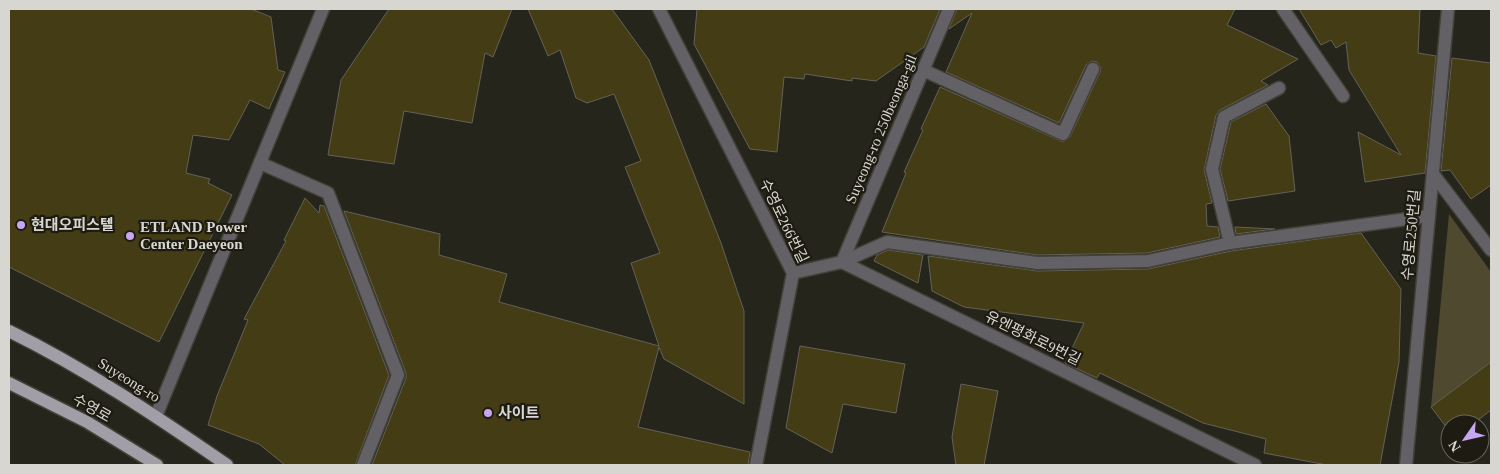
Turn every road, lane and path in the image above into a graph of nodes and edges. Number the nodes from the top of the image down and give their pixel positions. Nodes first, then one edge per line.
1 (659, 9) edge
2 (949, 9) edge
3 (1283, 9) edge
4 (1448, 9) edge
5 (321, 10) edge
6 (1093, 69) dead end
7 (923, 70) junction
8 (1279, 88) dead end
9 (1343, 96) dead end
10 (260, 163) junction
11 (1433, 174) junction
12 (1429, 216) junction
13 (1230, 243) junction
14 (1491, 250) edge
15 (842, 262) junction
16 (792, 273) junction
17 (9, 331) edge
18 (9, 383) edge
19 (156, 416) junction
20 (157, 465) edge
21 (226, 465) edge
22 (363, 465) edge
23 (756, 465) edge
24 (1255, 465) edge
25 (1406, 465) edge

1 - 16 street, 수영로266번길
2 - 7 street, Suyeong-ro 250beonga-gil
3 - 9 street
4 - 11 street, 수영로250번길
5 - 10 street
6 - 7 street
7 - 15 street, Suyeong-ro 250beonga-gil
8 - 13 street
10 - 19 street
10 - 22 street
11 - 12 street, 수영로250번길
11 - 14 street
12 - 13 street
12 - 25 street, 수영로250번길
13 - 15 street
15 - 16 street
15 - 24 street, 유엔평화로9번길
16 - 23 street, 수영로266번길
17 - 19 main road, Suyeong-ro
18 - 20 main road, 수영로
19 - 21 main road, Suyeong-ro

